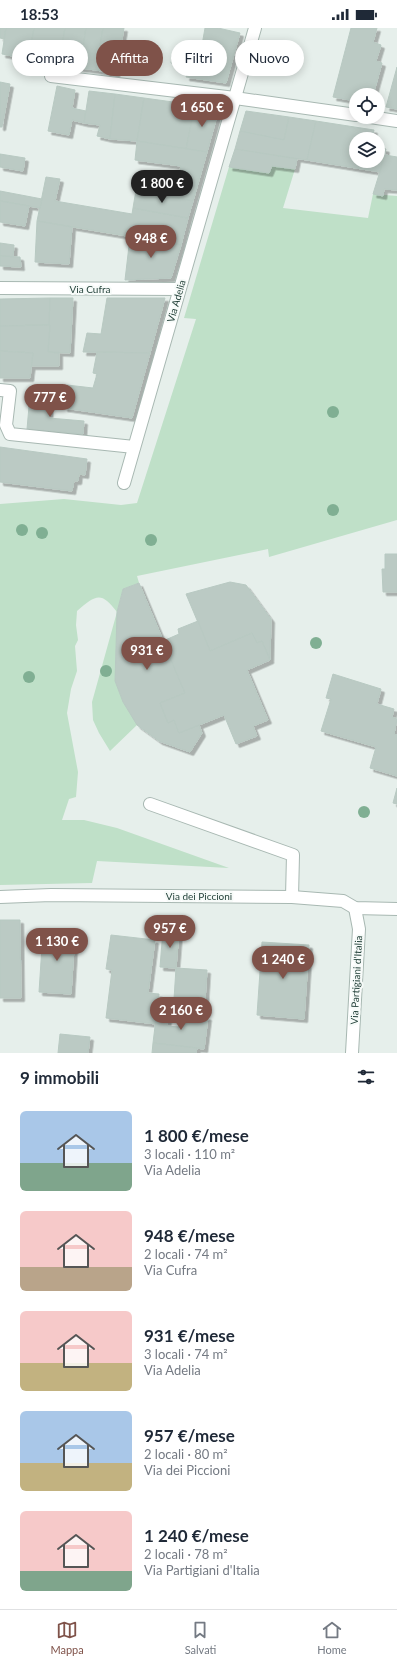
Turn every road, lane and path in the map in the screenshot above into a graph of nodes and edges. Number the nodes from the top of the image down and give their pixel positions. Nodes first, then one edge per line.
1 (255, 28) edge
2 (51, 76) dead end
3 (235, 98) junction
4 (349, 114) edge
5 (385, 119) edge
6 (397, 121) edge
7 (0, 288) edge
8 (179, 289) junction
9 (0, 390) edge
10 (134, 447) junction
11 (124, 483) dead end
12 (150, 804) dead end
13 (0, 897) edge
14 (292, 897) junction
15 (355, 908) junction
16 (397, 909) edge
17 (352, 1053) edge

1 - 3 street, Via Adelia
2 - 3 street
3 - 4 street
3 - 8 street, Via Adelia
5 - 6 street
7 - 8 street, Via Cufra
8 - 10 street, Via Adelia
9 - 10 street
10 - 11 street, Via Adelia
12 - 14 street
13 - 14 street, Via dei Piccioni
14 - 15 street, Via dei Piccioni
15 - 16 street, Via dei Piccioni
15 - 17 street, Via Partigiani d'Italia

